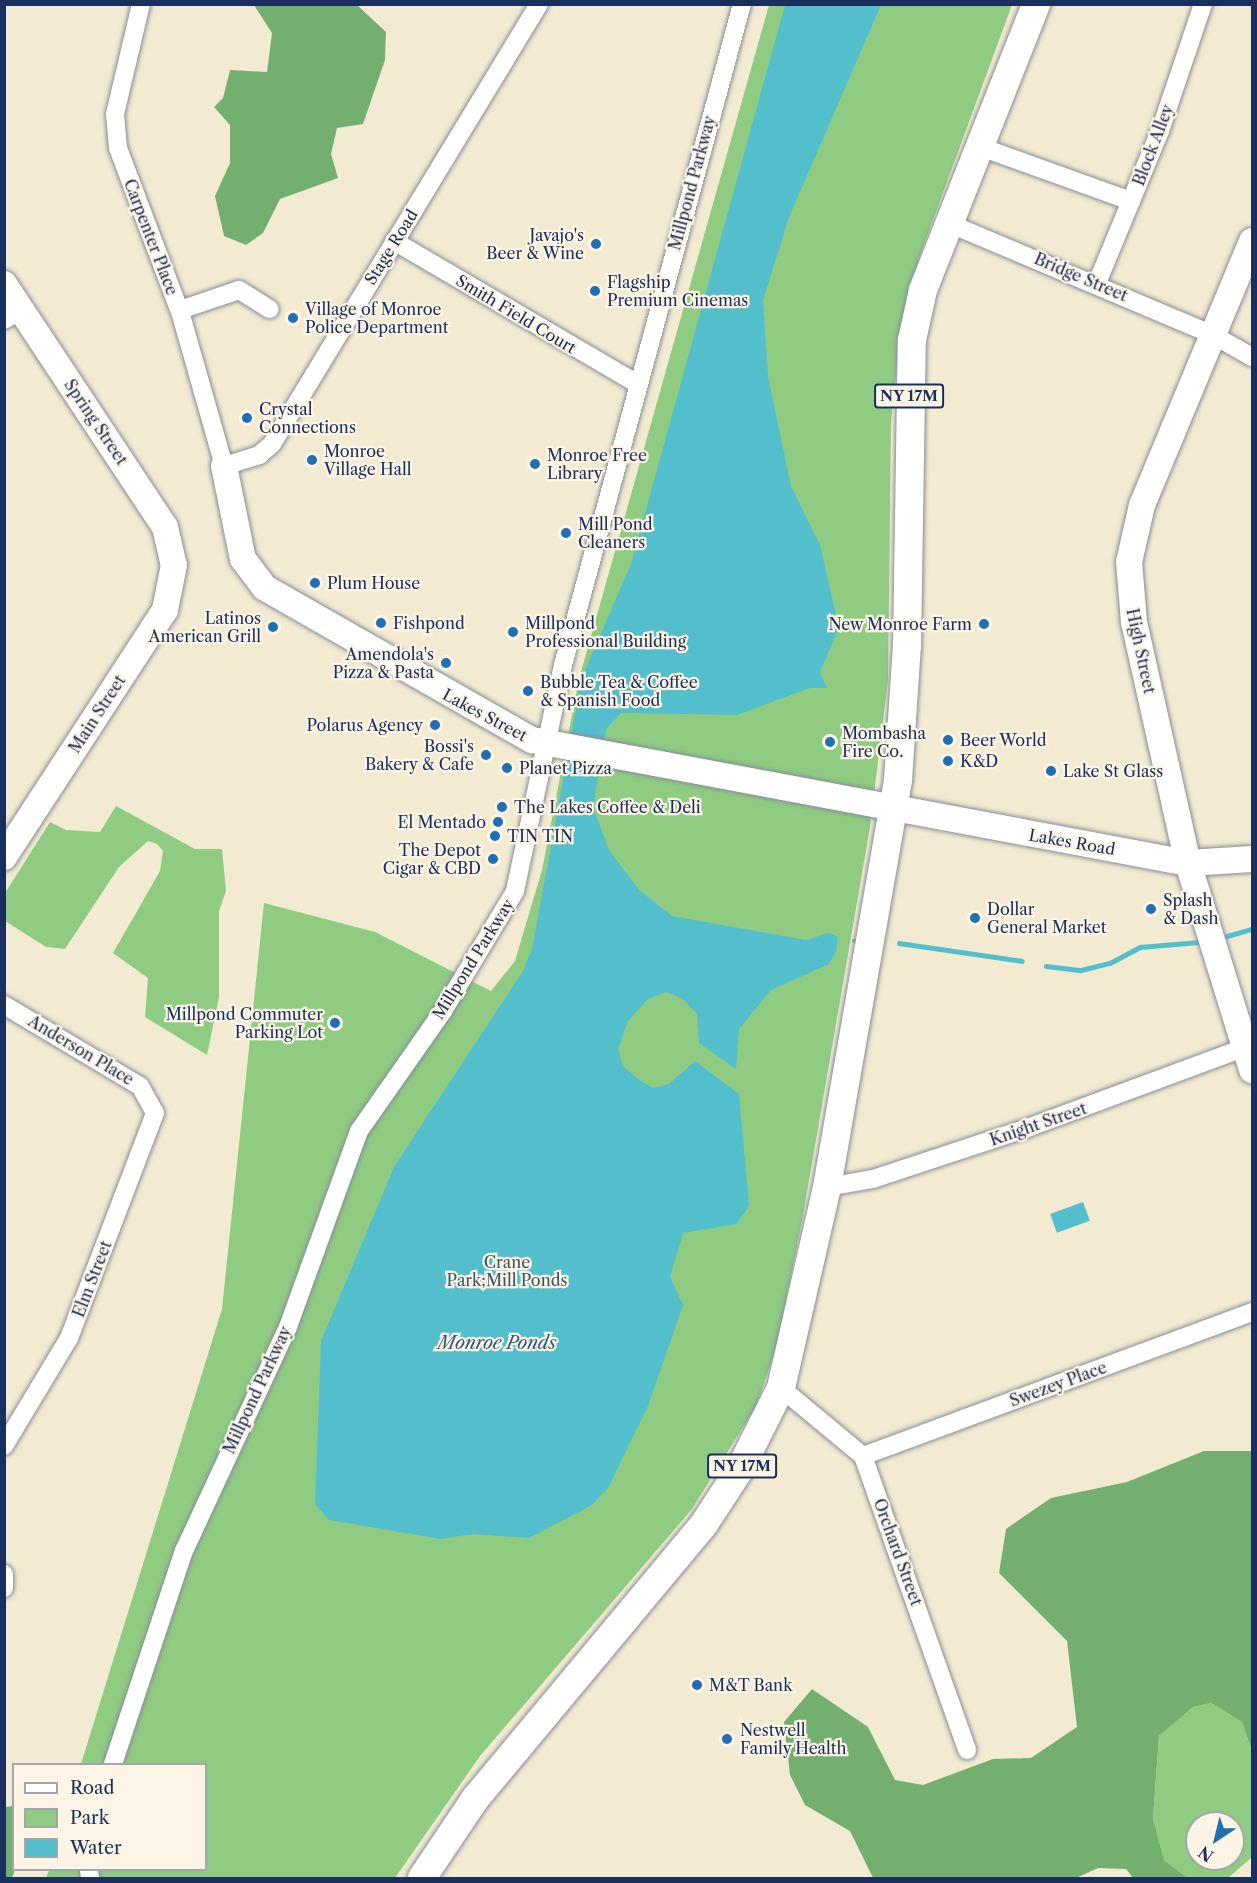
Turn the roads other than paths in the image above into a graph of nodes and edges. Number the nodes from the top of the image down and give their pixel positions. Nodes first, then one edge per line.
1 (141, 4) edge
2 (539, 4) edge
3 (742, 4) edge
4 (1036, 4) edge
5 (1203, 4) edge
6 (978, 146) junction
7 (1131, 201) junction
8 (948, 223) junction
9 (394, 241) junction
10 (1252, 241) edge
11 (1097, 283) junction
12 (4, 284) edge
13 (268, 309) dead end
14 (180, 310) junction
15 (13, 315) edge
16 (1214, 334) junction
17 (1252, 357) edge
18 (639, 385) junction
19 (224, 466) junction
20 (174, 565) joint
21 (557, 748) junction
22 (893, 809) junction
23 (4, 857) edge
24 (1252, 859) edge
25 (1188, 863) junction
26 (4, 1005) edge
27 (1250, 1055) edge
28 (152, 1102) joint
29 (827, 1187) junction
30 (1252, 1312) edge
31 (781, 1388) junction
32 (4, 1446) edge
33 (863, 1456) junction
34 (4, 1574) edge
35 (4, 1588) edge
36 (967, 1750) dead end
37 (112, 1763) edge
38 (422, 1878) edge

1 - 14 street, Carpenter Place
2 - 9 street, Stage Road
3 - 18 street, Millpond Parkway
4 - 6 main road, NY 17M
5 - 7 street, Block Alley
6 - 7 street
6 - 8 main road, NY 17M
7 - 11 street, Block Alley
8 - 11 street, Bridge Street
8 - 22 main road, NY 17M
9 - 18 street, Smith Field Court
9 - 19 street, Stage Road
10 - 16 street, High Street
11 - 16 street, Bridge Street
12 - 15 street, Spring Street
13 - 14 street
14 - 19 street, Carpenter Place
15 - 20 street, Spring Street
16 - 17 street, Bridge Street
16 - 25 street, High Street
18 - 21 street, Millpond Parkway
19 - 21 street, Lakes Street
20 - 23 street, Main Street
21 - 22 street, Lakes Street
21 - 37 street, Millpond Parkway
22 - 25 street, Lakes Road
22 - 29 main road, NY 17M
24 - 25 street, Lakes Road
25 - 27 street, High Street
26 - 28 street, Anderson Place
27 - 29 street, Knight Street
28 - 32 street, Elm Street
29 - 31 main road, NY 17M
30 - 33 street, Swezey Place
31 - 33 street
31 - 38 main road, NY 17M
33 - 36 street, Orchard Street
34 - 35 street

